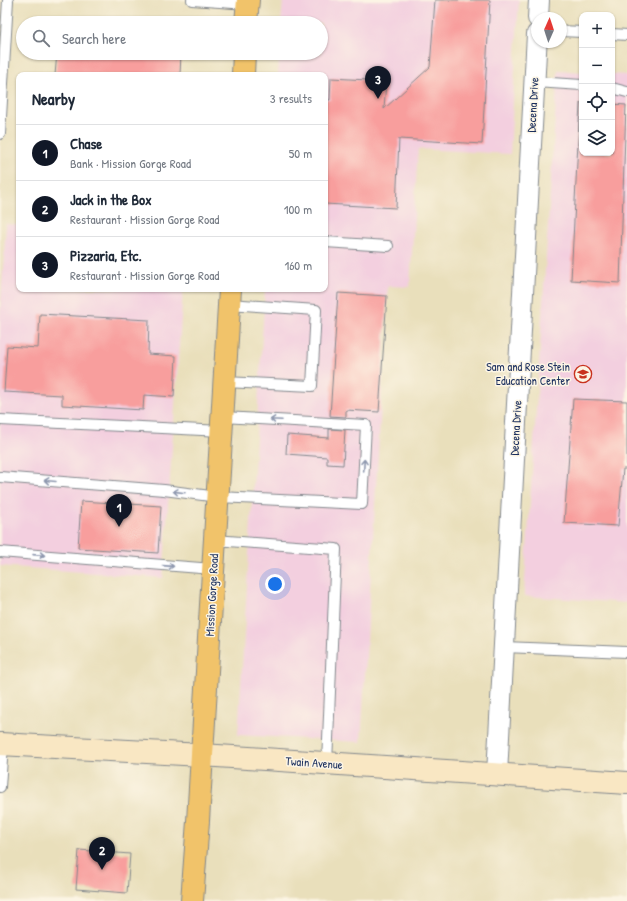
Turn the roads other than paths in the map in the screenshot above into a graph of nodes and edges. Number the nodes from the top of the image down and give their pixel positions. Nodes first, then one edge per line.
1 (8, 0) edge
2 (192, 0) edge
3 (539, 0) edge
4 (247, 9) edge
5 (538, 12) edge
6 (567, 31) edge
7 (579, 32) edge
8 (615, 34) edge
9 (627, 35) edge
10 (536, 48) edge
11 (244, 60) edge
12 (243, 72) edge
13 (534, 82) junction
14 (579, 85) edge
15 (1, 87) edge
16 (615, 89) edge
17 (627, 92) edge
18 (0, 134) edge
19 (328, 242) edge
20 (388, 246) dead end
21 (230, 296) edge
22 (226, 382) junction
23 (0, 420) edge
24 (222, 424) junction
25 (0, 476) edge
26 (218, 497) junction
27 (215, 540) junction
28 (0, 552) edge
29 (213, 569) junction
30 (504, 647) junction
31 (627, 652) edge
32 (1, 744) edge
33 (202, 755) junction
34 (327, 763) junction
35 (497, 774) junction
36 (627, 782) edge
37 (0, 787) edge
38 (192, 901) edge

1 - 15 lane
2 - 4 lane
3 - 5 street
6 - 7 lane
8 - 9 lane
10 - 13 street, Decena Drive
11 - 12 main road
13 - 14 lane
13 - 30 street, Decena Drive
15 - 18 lane
16 - 17 lane
19 - 20 lane
21 - 22 main road, Mission Gorge Road
21 - 22 lane
22 - 24 main road, Mission Gorge Road
23 - 24 lane
24 - 26 main road, Mission Gorge Road
26 -> 24 lane
26 -> 25 lane
26 - 27 main road, Mission Gorge Road
27 - 29 main road, Mission Gorge Road
27 - 34 lane
28 -> 29 lane
29 - 33 main road, Mission Gorge Road
30 - 31 lane
30 - 35 street, Decena Drive
32 - 33 street, Twain Avenue
32 - 37 lane
33 - 34 street, Twain Avenue
33 - 38 main road, Mission Gorge Road
34 - 35 street, Twain Avenue
35 - 36 street, Twain Avenue

